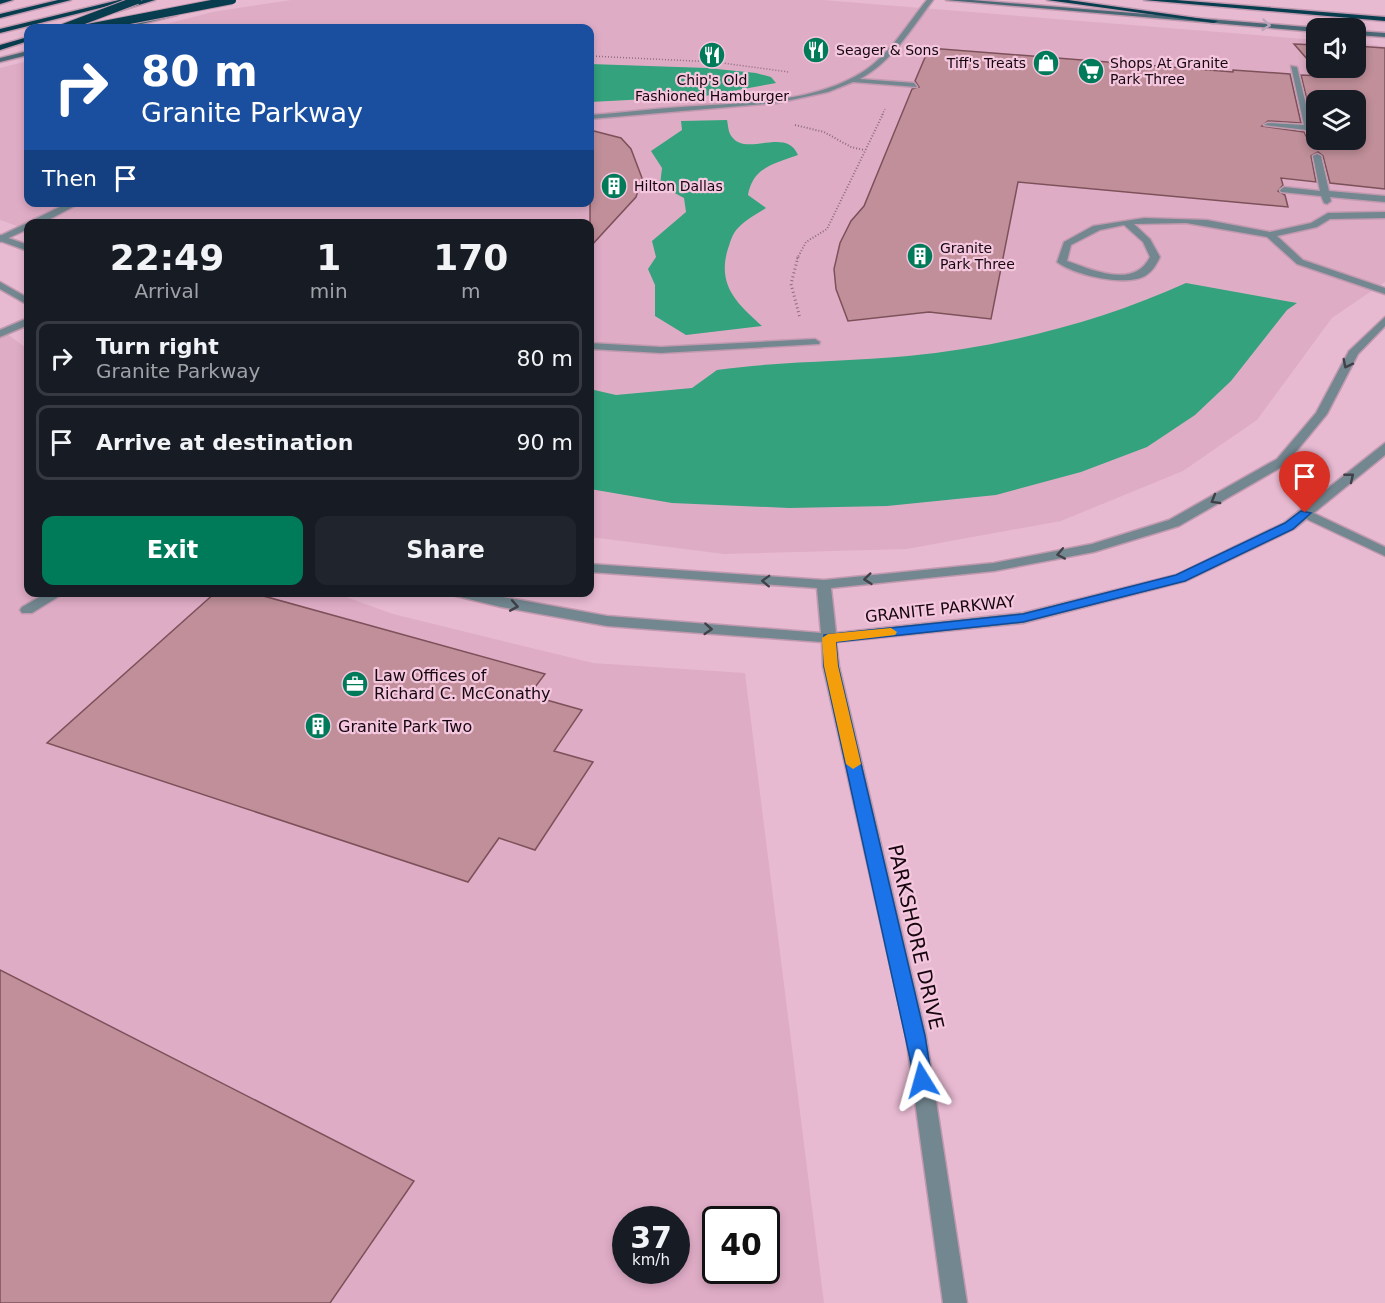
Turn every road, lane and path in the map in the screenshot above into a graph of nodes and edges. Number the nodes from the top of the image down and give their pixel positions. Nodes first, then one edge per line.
1 (9, 0) edge
2 (67, 0) edge
3 (128, 0) edge
4 (136, 0) edge
5 (151, 0) edge
6 (230, 0) edge
7 (930, 0) edge
8 (950, 0) edge
9 (1051, 0) edge
10 (1148, 0) edge
11 (1263, 0) edge
12 (0, 2) edge
13 (1338, 6) dead end
14 (0, 16) edge
15 (1385, 19) edge
16 (1214, 21) junction
17 (32, 24) edge
18 (63, 24) edge
19 (73, 24) edge
20 (108, 24) edge
21 (136, 24) edge
22 (24, 26) edge
23 (1306, 29) edge
24 (0, 32) edge
25 (1366, 34) edge
26 (1385, 35) edge
27 (24, 36) edge
28 (24, 42) edge
29 (2, 45) edge
30 (24, 54) edge
31 (594, 56) edge
32 (0, 60) edge
33 (1293, 67) dead end
34 (798, 73) dead end
35 (848, 80) junction
36 (914, 85) dead end
37 (749, 103) junction
38 (887, 104) dead end
39 (594, 117) edge
40 (1268, 125) dead end
41 (864, 150) junction
42 (1317, 156) dead end
43 (1284, 190) dead end
44 (1326, 194) junction
45 (1385, 199) edge
46 (68, 207) edge
47 (1385, 215) edge
48 (1328, 216) junction
49 (43, 219) edge
50 (1128, 224) junction
51 (24, 228) edge
52 (1270, 235) junction
53 (1, 239) edge
54 (24, 247) edge
55 (0, 285) edge
56 (1385, 291) edge
57 (24, 300) edge
58 (1385, 320) edge
59 (24, 323) edge
60 (0, 334) edge
61 (815, 342) joint
62 (594, 346) edge
63 (1385, 447) edge
64 (1305, 513) junction
65 (1385, 552) edge
66 (594, 568) edge
67 (824, 584) junction
68 (50, 597) edge
69 (477, 597) edge
70 (27, 610) dead end
71 (828, 638) junction
72 (955, 1303) edge

1 - 12 highway
2 - 14 highway
3 - 17 highway
4 - 19 highway, bridge
5 - 18 highway
6 - 20 highway, bridge
6 - 21 main road
7 - 35 street
8 - 16 main road
9 - 16 highway
10 - 15 highway
11 - 13 highway
16 -> 23 main road
22 - 24 highway
25 - 26 main road
27 - 29 highway
28 - 29 highway
30 - 32 main road
31 - 34 path
33 - 40 street
35 - 36 street
35 - 37 street
37 - 39 street
37 - 41 path
38 - 41 path
41 - 61 path
42 - 44 street
43 - 44 street
44 - 45 street
44 - 48 street
46 - 49 street
47 - 48 street
48 - 52 street
50 - 50 street
50 - 52 street
51 - 53 street
52 - 56 street
53 - 54 street
55 - 57 street
58 -> 67 street
59 - 60 street
61 - 62 street
64 -> 63 street, GRANITE PARKWAY
64 - 65 street
64 - 71 street, GRANITE PARKWAY
67 -> 66 street
67 - 71 street, PARKSHORE DRIVE
68 - 70 street
69 -> 71 street, GRANITE PARKWAY
71 - 72 street, PARKSHORE DRIVE

